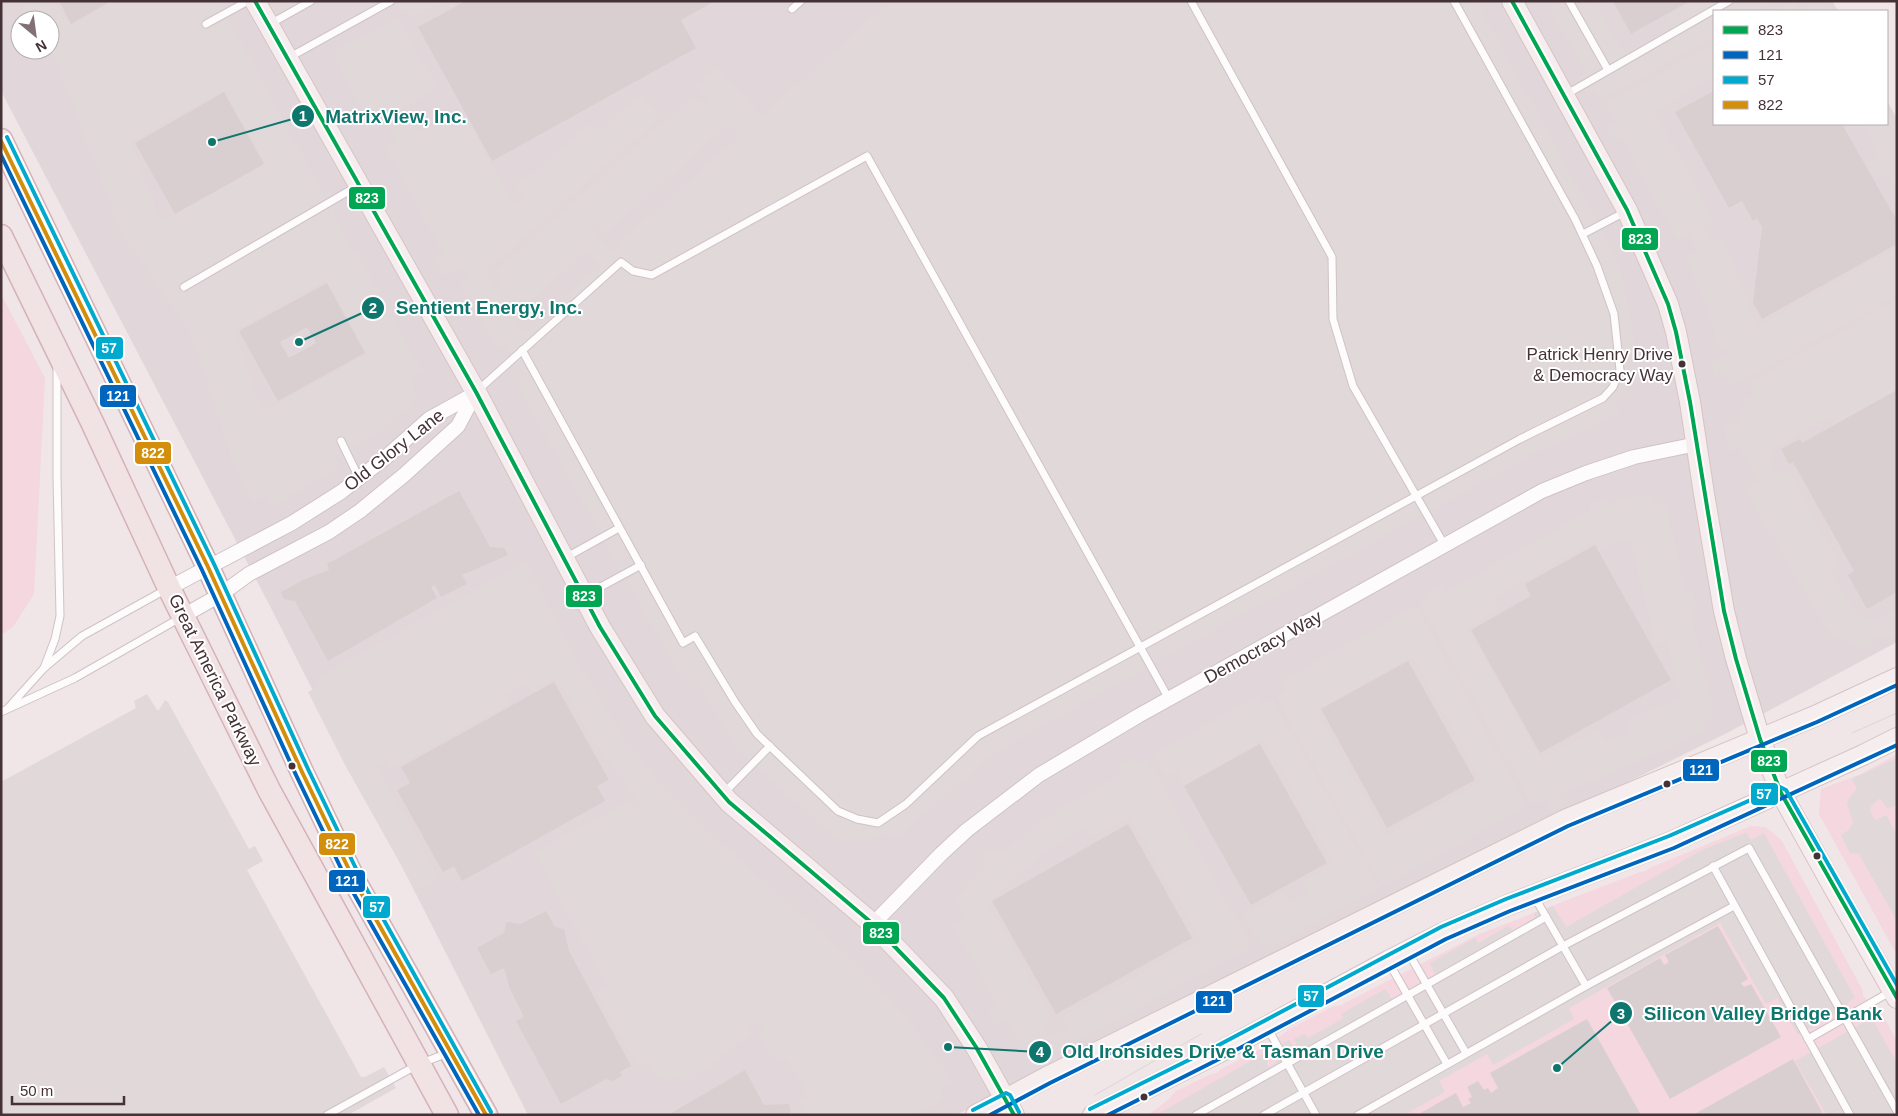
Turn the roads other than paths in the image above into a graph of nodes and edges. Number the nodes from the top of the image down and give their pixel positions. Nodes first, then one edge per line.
1 (248, 1) edge
2 (255, 1) edge
3 (311, 1) edge
4 (391, 1) edge
5 (801, 1) edge
6 (1191, 1) edge
7 (1454, 1) edge
8 (1512, 1) edge
9 (1569, 1) edge
10 (1729, 1) edge
11 (792, 9) dead end
12 (1713, 10) edge
13 (1713, 10) edge
14 (206, 24) dead end
15 (269, 25) junction
16 (287, 58) junction
17 (1608, 70) junction
18 (1564, 96) junction
19 (1, 140) edge
20 (359, 185) junction
21 (1627, 210) junction
22 (1583, 234) junction
23 (1, 236) edge
24 (184, 287) dead end
25 (57, 348) junction
26 (522, 350) junction
27 (476, 392) junction
28 (342, 441) dead end
29 (1697, 444) junction
30 (360, 478) junction
31 (1416, 496) junction
32 (619, 528) junction
33 (1445, 546) junction
34 (564, 559) junction
35 (641, 565) junction
36 (208, 567) junction
37 (169, 588) junction
38 (220, 595) junction
39 (584, 596) junction
40 (184, 616) junction
41 (1140, 648) junction
42 (44, 668) junction
43 (1897, 678) edge
44 (1169, 699) junction
45 (4, 710) edge
46 (1897, 738) edge
47 (1760, 739) junction
48 (770, 746) junction
49 (1781, 793) junction
50 (722, 795) junction
51 (1713, 866) junction
52 (1534, 895) junction
53 (1734, 906) junction
54 (1546, 917) junction
55 (872, 924) junction
56 (1563, 946) junction
57 (1407, 951) junction
58 (1388, 961) junction
59 (1427, 986) junction
60 (1586, 986) junction
61 (1895, 994) edge
62 (1408, 996) junction
63 (1443, 1014) junction
64 (1845, 1018) junction
65 (1424, 1024) junction
66 (1266, 1026) junction
67 (1808, 1039) junction
68 (450, 1052) junction
69 (1466, 1053) junction
70 (419, 1064) junction
71 (1288, 1064) junction
72 (1447, 1064) junction
73 (1303, 1092) junction
74 (1009, 1107) edge
75 (1897, 1111) edge
76 (327, 1115) edge
77 (447, 1115) edge
78 (486, 1115) edge
79 (976, 1115) edge
80 (1093, 1115) edge
81 (1196, 1115) edge
82 (1264, 1115) edge
83 (1316, 1115) edge
84 (1358, 1115) edge
85 (1850, 1115) edge

1 - 14 lane
2 - 15 street
3 - 15 lane
4 - 16 lane
5 - 11 lane
6 - 31 lane
7 - 22 lane
8 - 18 street
9 - 17 lane
10 - 12 lane
13 - 17 lane
15 - 16 street
16 - 20 street
17 - 18 lane
18 - 21 street
19 - 36 main road
20 - 24 lane
20 - 27 street
21 - 22 lane
21 - 29 street
22 - 31 lane
23 - 25 main road, Great America Parkway
25 - 37 main road, Great America Parkway
25 - 42 lane
26 - 27 lane
26 - 32 lane
26 - 41 lane
27 - 30 street, Old Glory Lane
27 - 34 street
27 - 38 street, Old Glory Lane
28 - 30 lane
29 - 33 street, Democracy Way
29 - 47 street
30 - 36 street, Old Glory Lane
31 - 33 lane
31 - 41 lane
32 - 34 lane
32 - 35 lane
33 - 44 street, Democracy Way
34 - 39 street
35 - 39 lane
35 - 48 lane
36 - 37 street, Old Glory Lane
36 - 38 main road
37 - 40 main road, Great America Parkway
37 - 42 lane
38 - 40 street, Old Glory Lane
38 - 68 main road
39 - 50 street
40 - 45 lane
40 - 70 main road, Great America Parkway
41 - 44 lane
41 - 48 lane
42 - 45 lane
43 - 47 street
44 - 55 street, Democracy Way
46 - 49 street
47 - 49 street
47 - 74 street
48 - 50 lane
49 - 52 street
49 - 61 street
50 - 55 street
51 - 53 lane
51 - 56 lane
51 - 64 lane
52 - 54 lane
52 - 57 street
53 - 60 lane
53 - 67 lane
54 - 56 lane
54 - 59 lane
55 - 74 street
56 - 60 lane
56 - 63 lane
57 - 58 street
57 - 59 lane
58 - 62 lane
58 - 66 street
59 - 62 lane
59 - 63 lane
60 - 69 lane
61 - 64 lane
62 - 65 lane
62 - 71 lane
63 - 65 lane
63 - 69 lane
64 - 67 lane
64 - 75 lane
65 - 72 lane
65 - 73 lane
66 - 71 lane
66 - 80 street
67 - 85 lane
68 - 70 lane
68 - 78 main road
69 - 72 lane
70 - 76 lane
70 - 77 main road, Great America Parkway
71 - 73 lane
71 - 81 lane
72 - 84 lane
73 - 82 lane
73 - 83 lane
74 - 79 street

